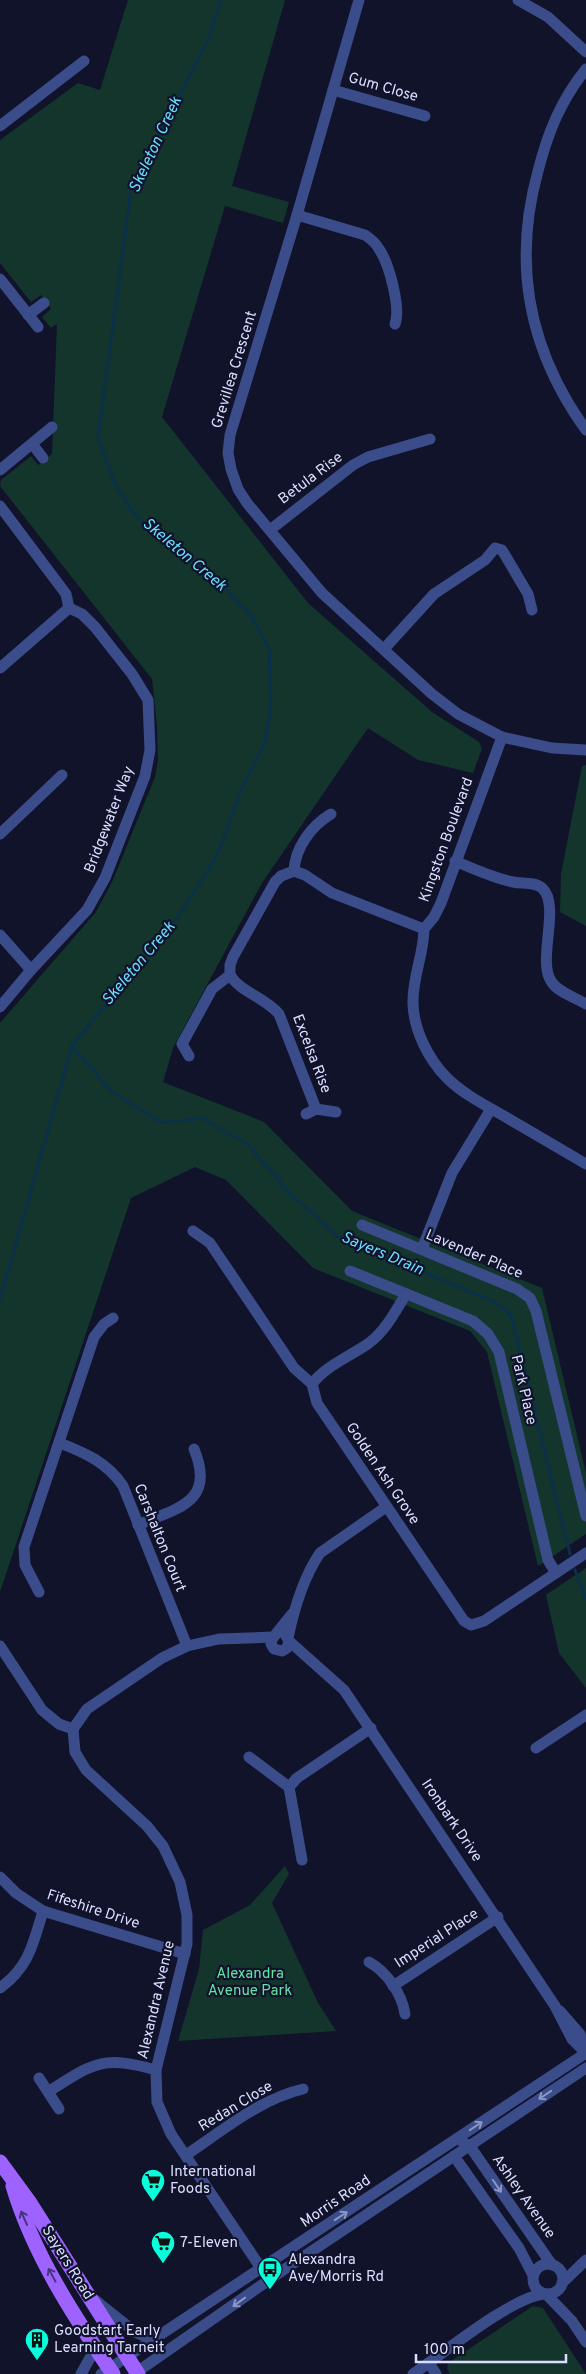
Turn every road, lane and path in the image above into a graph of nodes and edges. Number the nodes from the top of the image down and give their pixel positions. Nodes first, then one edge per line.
1 (359, 0) edge
2 (518, 0) edge
3 (586, 52) edge
4 (84, 61) dead end
5 (586, 69) edge
6 (334, 90) junction
7 (425, 116) dead end
8 (0, 126) edge
9 (297, 216) junction
10 (0, 278) edge
11 (44, 303) dead end
12 (28, 315) junction
13 (395, 324) dead end
14 (38, 327) dead end
15 (52, 427) dead end
16 (586, 430) edge
17 (430, 439) dead end
18 (33, 444) junction
19 (43, 458) dead end
20 (0, 470) edge
21 (0, 506) edge
22 (270, 530) junction
23 (69, 608) junction
24 (532, 610) dead end
25 (384, 649) junction
26 (0, 668) edge
27 (502, 737) junction
28 (586, 750) edge
29 (62, 775) dead end
30 (331, 814) dead end
31 (0, 834) edge
32 (455, 861) junction
33 (294, 871) junction
34 (424, 929) junction
35 (0, 935) edge
36 (31, 970) junction
37 (230, 976) junction
38 (586, 1004) edge
39 (0, 1007) edge
40 (189, 1056) dead end
41 (491, 1109) junction
42 (336, 1112) dead end
43 (586, 1164) edge
44 (362, 1225) dead end
45 (193, 1231) dead end
46 (422, 1249) junction
47 (350, 1271) dead end
48 (406, 1294) junction
49 (113, 1318) dead end
50 (312, 1384) junction
51 (60, 1443) junction
52 (194, 1448) dead end
53 (386, 1507) junction
54 (586, 1516) edge
55 (138, 1525) junction
56 (586, 1553) edge
57 (556, 1573) junction
58 (39, 1592) dead end
59 (293, 1613) junction
60 (273, 1639) junction
61 (288, 1643) junction
62 (0, 1646) edge
63 (187, 1646) junction
64 (586, 1715) edge
65 (371, 1728) junction
66 (74, 1729) junction
67 (536, 1748) dead end
68 (248, 1757) dead end
69 (289, 1787) junction
70 (302, 1860) dead end
71 (0, 1877) edge
72 (43, 1911) junction
73 (498, 1918) junction
74 (185, 1954) junction
75 (369, 1962) dead end
76 (393, 1986) junction
77 (0, 1988) edge
78 (406, 2014) dead end
79 (586, 2053) edge
80 (586, 2068) edge
81 (156, 2070) junction
82 (39, 2078) dead end
83 (303, 2089) dead end
84 (48, 2092) junction
85 (59, 2108) dead end
86 (455, 2140) junction
87 (470, 2146) junction
88 (186, 2155) junction
89 (454, 2156) junction
90 (0, 2162) edge
91 (14, 2182) junction
92 (586, 2259) edge
93 (553, 2265) junction
94 (262, 2268) junction
95 (533, 2279) junction
96 (269, 2280) junction
97 (562, 2284) junction
98 (84, 2290) junction
99 (545, 2294) junction
100 (514, 2304) junction
101 (572, 2321) junction
102 (153, 2340) junction
103 (586, 2342) edge
104 (95, 2348) junction
105 (126, 2357) junction
106 (429, 2363) junction
107 (108, 2372) edge
108 (136, 2373) edge
109 (81, 2374) edge
110 (413, 2374) edge
111 (436, 2374) edge

1 - 6 street, Grevillea Crescent
2 - 3 street
4 - 8 street
5 - 16 street
6 - 7 street, Gum Close
6 - 9 street, Grevillea Crescent
9 - 13 street
9 - 22 street, Grevillea Crescent
10 - 12 street
11 - 12 street
12 - 14 street
15 - 18 street
17 - 22 street, Betula Rise
18 - 19 street
18 - 20 street
21 - 23 street
22 - 25 street, Grevillea Crescent
23 - 26 street
23 - 36 street, Bridgewater Way
24 - 25 street
25 - 27 street, Grevillea Crescent
27 - 28 street, Grevillea Crescent
27 - 32 street, Kingston Boulevard
29 - 31 street
30 - 33 street
32 - 34 street, Kingston Boulevard
32 - 38 street
33 - 34 street
33 - 37 street
34 - 41 street, Kingston Boulevard
35 - 36 street
36 - 39 street, Bridgewater Way
37 - 40 street
37 - 42 street, Excelsa Rise
41 - 43 street, Kingston Boulevard
41 - 46 street
44 - 46 street, Lavender Place
45 - 50 street, Golden Ash Grove
46 - 54 street, Lavender Place
47 - 48 street, Park Place
48 - 50 street
48 - 57 street, Park Place
49 - 51 street
50 - 53 street, Golden Ash Grove
51 - 55 street, Carshalton Court
51 - 58 street
52 - 55 street
53 - 57 street, Golden Ash Grove
53 - 59 street
55 - 63 street, Carshalton Court
56 - 57 street, Golden Ash Grove
59 - 60 street
59 - 61 street
60 - 61 street
60 - 61 street
60 - 63 street
61 - 65 street, Ironbark Drive
62 - 66 street
63 - 66 street
64 - 67 street
65 - 69 street
65 - 73 street, Ironbark Drive
66 - 74 street, Alexandra Avenue
68 - 69 street
69 - 70 street
71 - 72 street, Fifeshire Drive
72 - 74 street, Fifeshire Drive
72 - 77 street
73 - 76 street, Imperial Place
73 - 79 street, Ironbark Drive
74 - 81 street, Alexandra Avenue
75 - 76 street, Imperial Place
76 - 78 street, Imperial Place
86 -> 79 street, Morris Road
80 -> 87 street, Morris Road
81 - 84 street
81 - 88 street, Alexandra Avenue
82 - 84 street
83 - 88 street, Redan Close
84 - 85 street
86 - 87 street
86 - 89 street
94 -> 86 street, Morris Road
87 - 89 street, Morris Road
87 -> 93 street, Ashley Avenue
88 - 94 street, Alexandra Avenue
89 - 95 street
89 - 96 street, Morris Road
90 - 91 main road, Sayers Road
91 - 98 main road, Sayers Road
104 -> 91 main road, Sayers Road
92 - 93 street
92 - 97 street
93 - 95 street
93 - 97 street
94 - 96 street, Alexandra Avenue
94 - 102 street, Morris Road
95 - 99 street
95 - 100 street
96 -> 108 street, Morris Road
97 - 99 street
97 - 101 street
98 - 102 street
98 - 105 main road, Sayers Road
99 - 100 street
99 - 101 street
100 - 106 street
101 - 103 street
102 - 105 street, Morris Road
104 - 107 main road, Sayers Road
104 - 109 street
105 - 107 street, Morris Road
105 - 108 main road, Sayers Road
106 - 110 street
106 - 111 street

